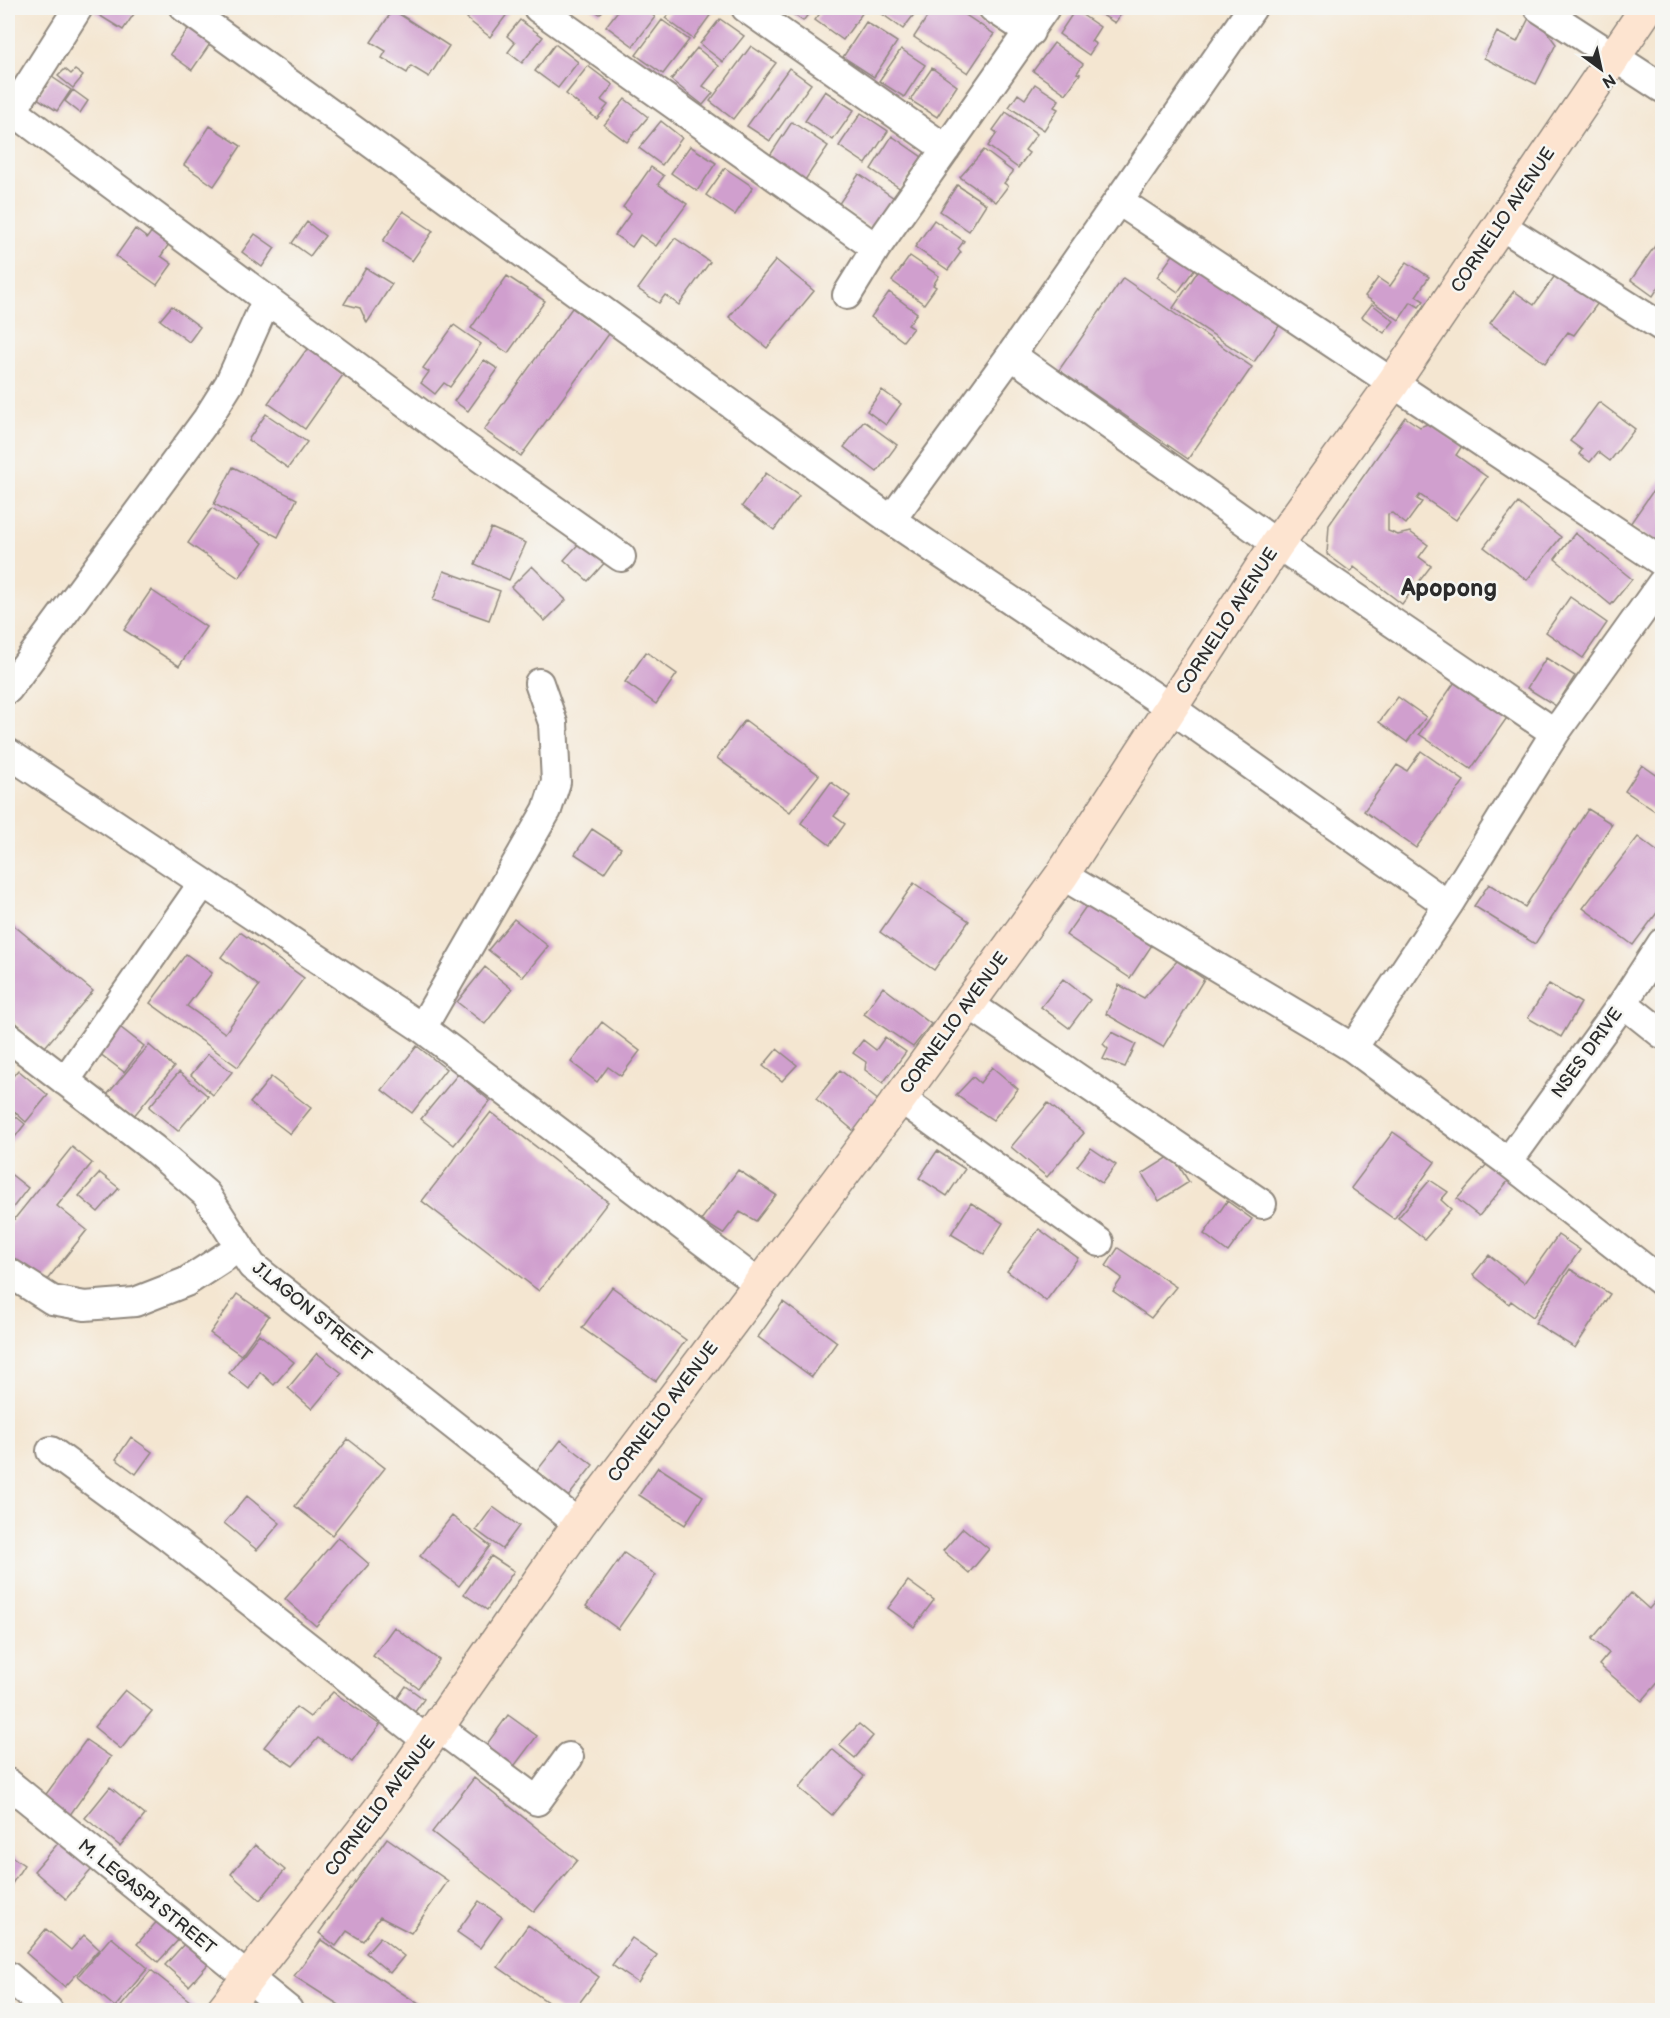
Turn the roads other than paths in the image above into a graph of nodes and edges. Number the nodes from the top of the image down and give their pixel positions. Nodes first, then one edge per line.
1 (78, 8) edge
2 (185, 8) edge
3 (538, 8) edge
4 (746, 8) edge
5 (993, 8) edge
6 (1045, 8) edge
7 (1252, 8) edge
8 (1539, 8) edge
9 (1647, 8) edge
10 (1029, 32) junction
11 (1613, 56) junction
12 (1662, 88) edge
13 (10, 115) edge
14 (946, 149) junction
15 (1119, 201) junction
16 (1500, 225) junction
17 (876, 248) junction
18 (847, 295) dead end
19 (267, 299) junction
20 (1662, 327) edge
21 (1011, 355) junction
22 (1393, 383) junction
23 (891, 520) junction
24 (1277, 544) junction
25 (621, 557) dead end
26 (1662, 562) edge
27 (1662, 583) edge
28 (539, 683) dead end
29 (8, 689) edge
30 (1171, 708) junction
31 (1555, 733) junction
32 (8, 753) edge
33 (1062, 875) junction
34 (203, 883) junction
35 (1448, 905) junction
36 (1662, 943) edge
37 (969, 1004) junction
38 (1623, 1004) junction
39 (422, 1028) junction
40 (1662, 1034) edge
41 (8, 1037) edge
42 (1353, 1048) junction
43 (65, 1081) junction
44 (900, 1098) junction
45 (1508, 1162) junction
46 (1262, 1204) dead end
47 (1100, 1242) dead end
48 (240, 1247) junction
49 (8, 1272) edge
50 (1662, 1282) edge
51 (759, 1284) junction
52 (51, 1451) dead end
53 (579, 1524) junction
54 (434, 1735) junction
55 (569, 1757) dead end
56 (8, 1783) edge
57 (8, 1976) edge
58 (247, 1979) junction
59 (48, 2010) edge
60 (223, 2010) edge
61 (288, 2010) edge

1 - 13 street
2 - 23 street
3 - 17 street
4 - 14 street
5 - 10 street
6 - 10 street
7 - 15 street
8 - 11 street
9 - 11 street, CORNELIO AVENUE
10 - 14 street
11 - 12 street
11 - 16 street, CORNELIO AVENUE
13 - 19 street
14 - 17 street
15 - 21 street
15 - 22 street
16 - 20 street
16 - 22 street, CORNELIO AVENUE
17 - 18 street
19 - 25 street
19 - 29 street
21 - 23 street
21 - 24 street
22 - 24 street, CORNELIO AVENUE
22 - 26 street
23 - 30 street
24 - 30 street, CORNELIO AVENUE
24 - 31 street
27 - 31 street
28 - 39 street
30 - 33 street, CORNELIO AVENUE
30 - 35 street
31 - 35 street
32 - 34 street
33 - 37 street, CORNELIO AVENUE
33 - 42 street
34 - 39 street
34 - 43 street
35 - 42 street
36 - 38 street, NSES DRIVE
37 - 44 street, CORNELIO AVENUE
37 - 46 street
38 - 40 street
38 - 45 street, NSES DRIVE
39 - 51 street
41 - 43 street, J.LAGON STREET
42 - 45 street
43 - 48 street, J.LAGON STREET
44 - 47 street
44 - 51 street, CORNELIO AVENUE
45 - 50 street
48 - 49 street
48 - 53 street, J.LAGON STREET
51 - 53 street, CORNELIO AVENUE
52 - 54 street
53 - 54 street, CORNELIO AVENUE
54 - 55 street
54 - 58 street, CORNELIO AVENUE
56 - 58 street, M. LEGASPI STREET
57 - 59 street
58 - 60 street, CORNELIO AVENUE
58 - 61 street, M. LEGASPI STREET

